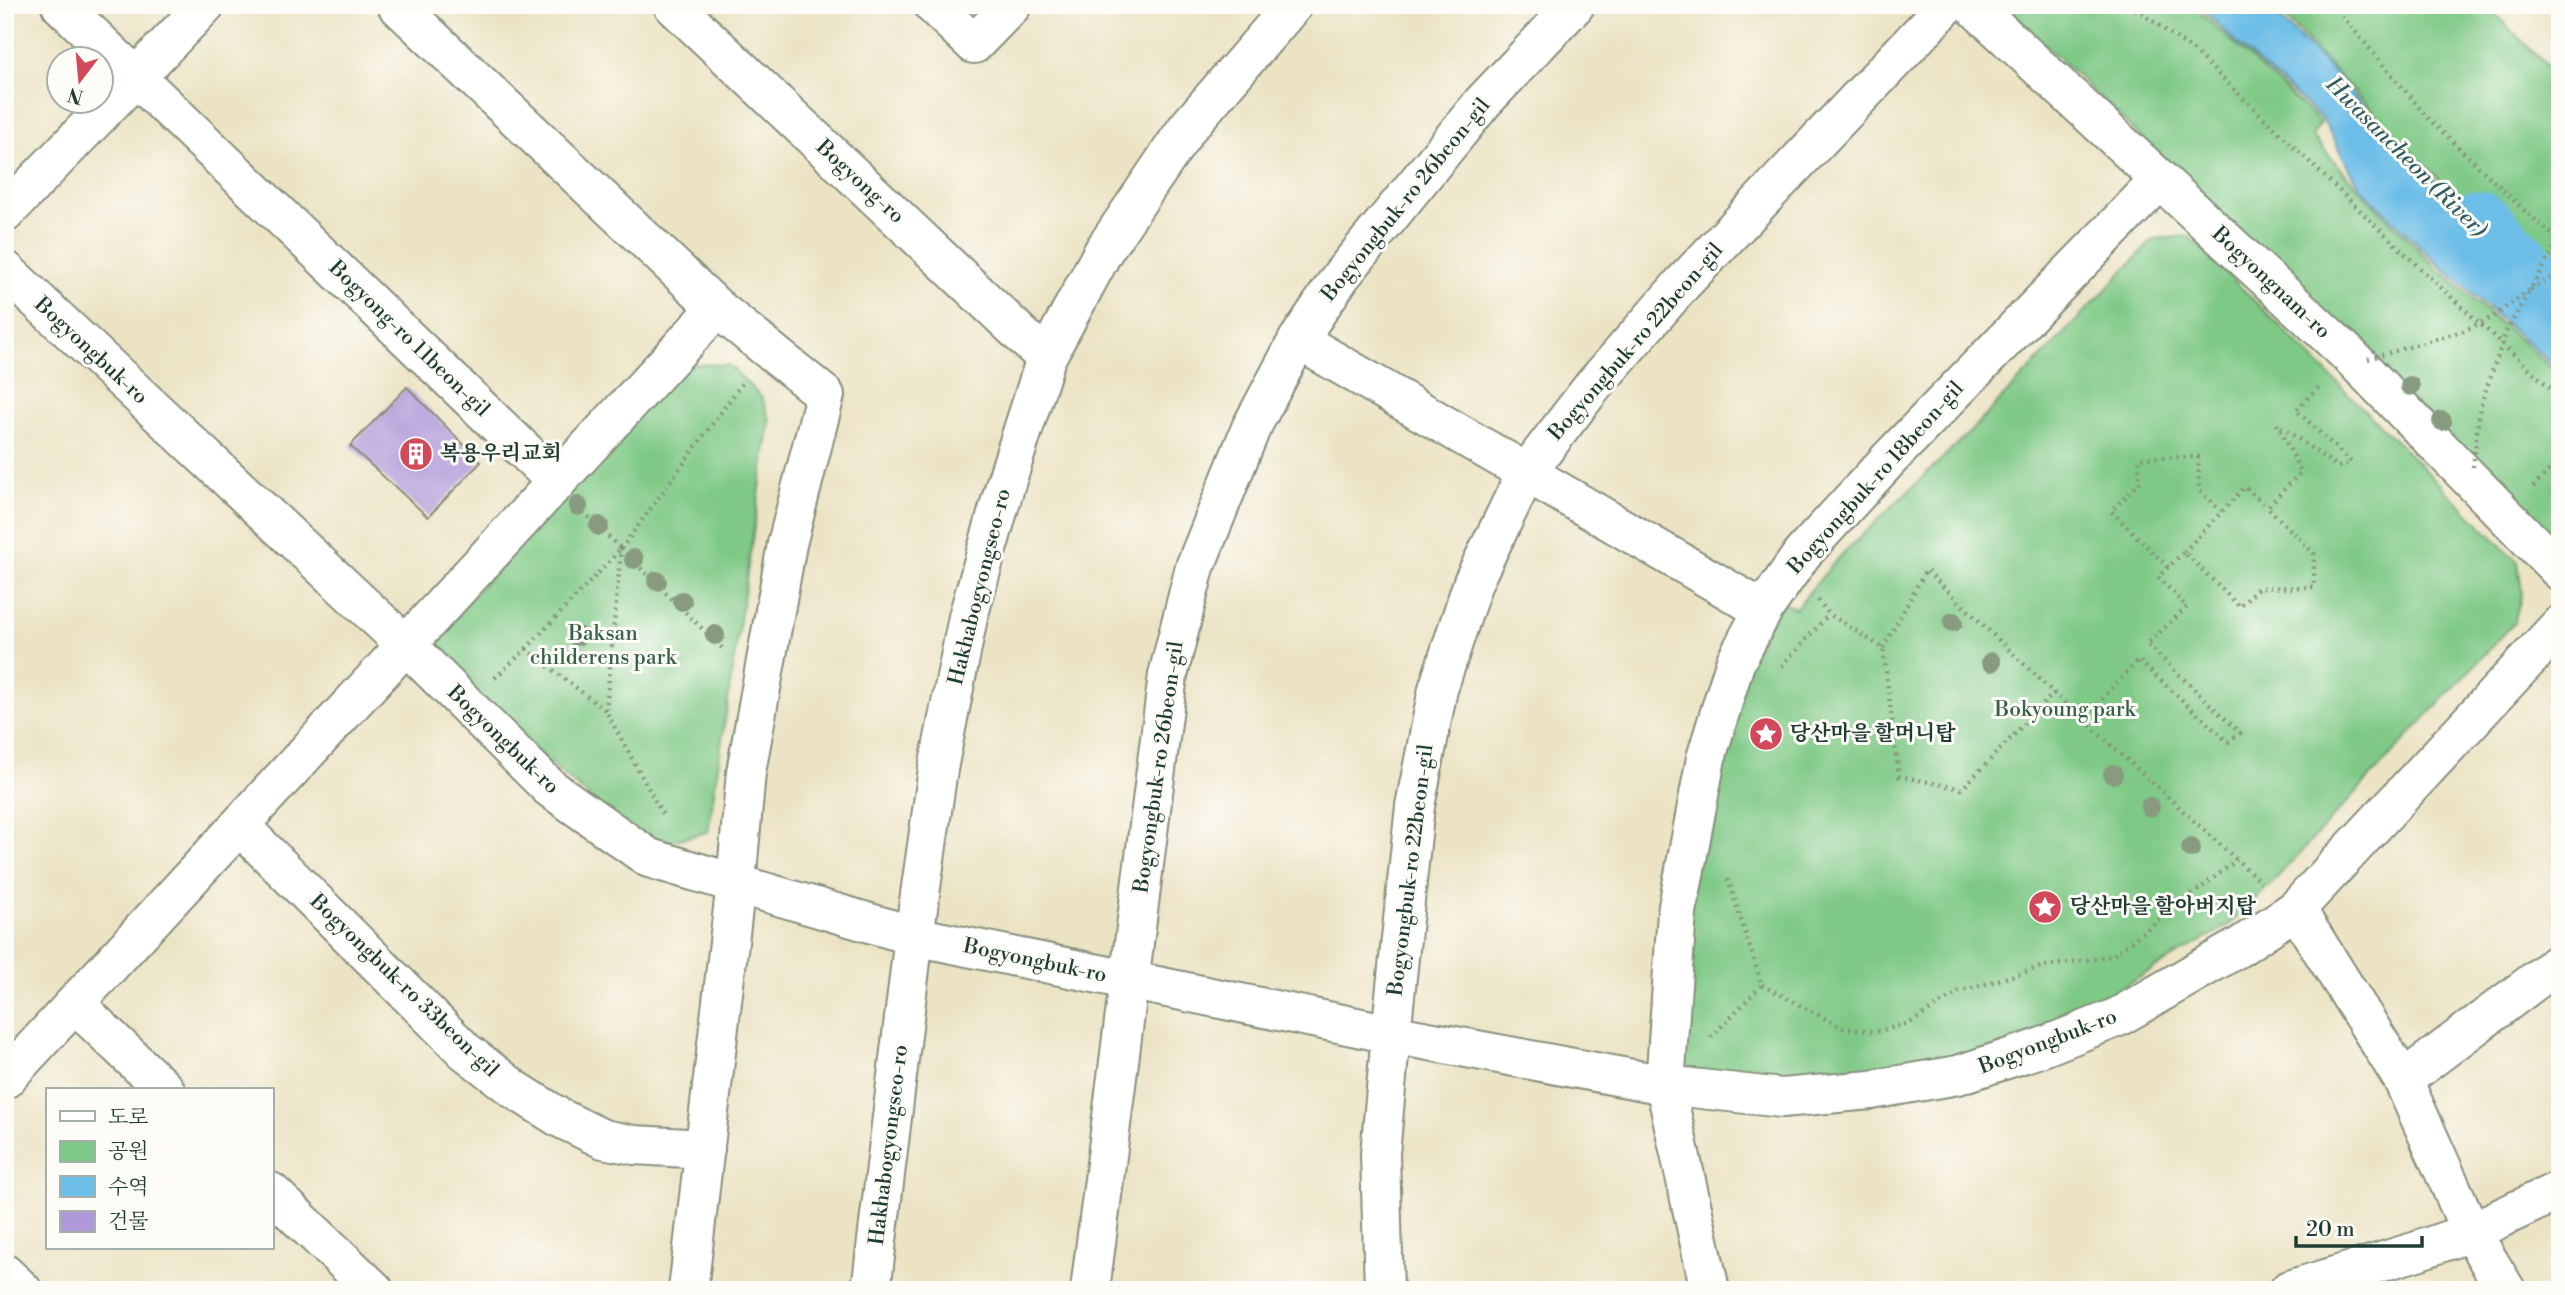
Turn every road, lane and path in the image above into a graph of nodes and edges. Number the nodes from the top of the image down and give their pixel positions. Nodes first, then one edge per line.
1 (61, 5) edge
2 (205, 5) edge
3 (397, 5) edge
4 (673, 5) edge
5 (933, 5) edge
6 (1012, 5) edge
7 (1293, 5) edge
8 (1574, 5) edge
9 (1947, 5) edge
10 (1972, 5) edge
11 (2130, 5) edge
12 (2333, 5) edge
13 (136, 77) junction
14 (2160, 180) junction
15 (5, 213) edge
16 (2560, 239) edge
17 (5, 270) edge
18 (2560, 274) edge
19 (2530, 290) junction
20 (717, 308) junction
21 (1298, 340) junction
22 (2358, 357) junction
23 (1046, 358) junction
24 (743, 382) dead end
25 (2560, 397) edge
26 (2560, 458) edge
27 (2473, 467) dead end
28 (1527, 473) junction
29 (2532, 488) dead end
30 (566, 493) junction
31 (2267, 507) junction
32 (2221, 511) junction
33 (621, 548) junction
34 (2183, 552) junction
35 (2168, 567) junction
36 (2560, 571) edge
37 (1763, 610) junction
38 (2560, 625) edge
39 (407, 646) junction
40 (1883, 648) junction
41 (526, 649) junction
42 (724, 650) dead end
43 (1778, 671) dead end
44 (489, 683) dead end
45 (2054, 693) junction
46 (606, 711) junction
47 (2083, 720) junction
48 (240, 826) junction
49 (669, 826) dead end
50 (2237, 860) junction
51 (1724, 867) dead end
52 (2261, 882) dead end
53 (736, 883) junction
54 (2296, 909) junction
55 (914, 936) junction
56 (2560, 962) edge
57 (1129, 982) junction
58 (1762, 985) junction
59 (75, 1004) junction
60 (1391, 1034) junction
61 (1705, 1043) dead end
62 (5, 1079) edge
63 (2403, 1080) junction
64 (1665, 1086) junction
65 (163, 1088) edge
66 (705, 1149) junction
67 (2560, 1190) edge
68 (273, 1194) edge
69 (2471, 1232) junction
70 (5, 1274) edge
71 (22, 1290) edge
72 (374, 1290) edge
73 (688, 1290) edge
74 (871, 1290) edge
75 (1090, 1290) edge
76 (1384, 1290) edge
77 (1710, 1290) edge
78 (2289, 1290) edge
79 (2506, 1290) edge

1 - 13 street, Bogyong-ro 11beon-gil
2 - 13 street
3 - 20 street
4 - 23 street, Bogyong-ro
5 - 6 street
7 - 23 street, Hakhabogyongseo-ro
8 - 21 street, Bogyongbuk-ro 26beon-gil
9 - 28 street, Bogyongbuk-ro 22beon-gil
10 - 14 street, Bogyongnam-ro
11 - 25 path
12 - 16 path
13 - 15 street
13 - 30 street, Bogyong-ro 11beon-gil
14 - 22 street, Bogyongnam-ro
14 - 37 street, Bogyongbuk-ro 18beon-gil
16 - 19 path, bridge
17 - 39 street, Bogyongbuk-ro
18 - 19 path, bridge
19 - 22 path, bridge
19 - 27 path, bridge
20 - 30 street
20 - 53 street
21 - 28 street
21 - 57 street, Bogyongbuk-ro 26beon-gil
22 - 31 path
22 - 36 street, Bogyongnam-ro
23 - 55 street, Hakhabogyongseo-ro
24 - 33 path
26 - 29 path
28 - 37 street
28 - 60 street, Bogyongbuk-ro 22beon-gil
30 - 33 path
30 - 39 street
31 - 32 path
31 - 34 path
32 - 34 path
32 - 35 path
33 - 41 path
33 - 42 path
33 - 46 path
34 - 35 path
35 - 47 path
37 - 64 street, Bogyongbuk-ro 18beon-gil
38 - 54 street, Bogyongbuk-ro
39 - 48 street
39 - 53 street, Bogyongbuk-ro
40 - 43 path
40 - 45 path
40 - 45 path
41 - 44 path
41 - 46 path
45 - 47 path
46 - 49 path
47 - 50 path
48 - 59 street
48 - 66 street, Bogyongbuk-ro 33beon-gil
50 - 52 path
50 - 58 path
51 - 58 path
53 - 55 street, Bogyongbuk-ro
53 - 66 street
54 - 63 street
54 - 64 street, Bogyongbuk-ro
55 - 57 street, Bogyongbuk-ro
55 - 74 street, Hakhabogyongseo-ro
56 - 63 street
57 - 60 street, Bogyongbuk-ro
57 - 75 street, Bogyongbuk-ro
58 - 61 path
59 - 62 street
59 - 65 street
60 - 64 street, Bogyongbuk-ro
60 - 76 street
63 - 69 street
64 - 77 street, Bogyongbuk-ro 18beon-gil
66 - 73 street
67 - 69 street
68 - 72 street
69 - 78 street
69 - 79 street
70 - 71 street

